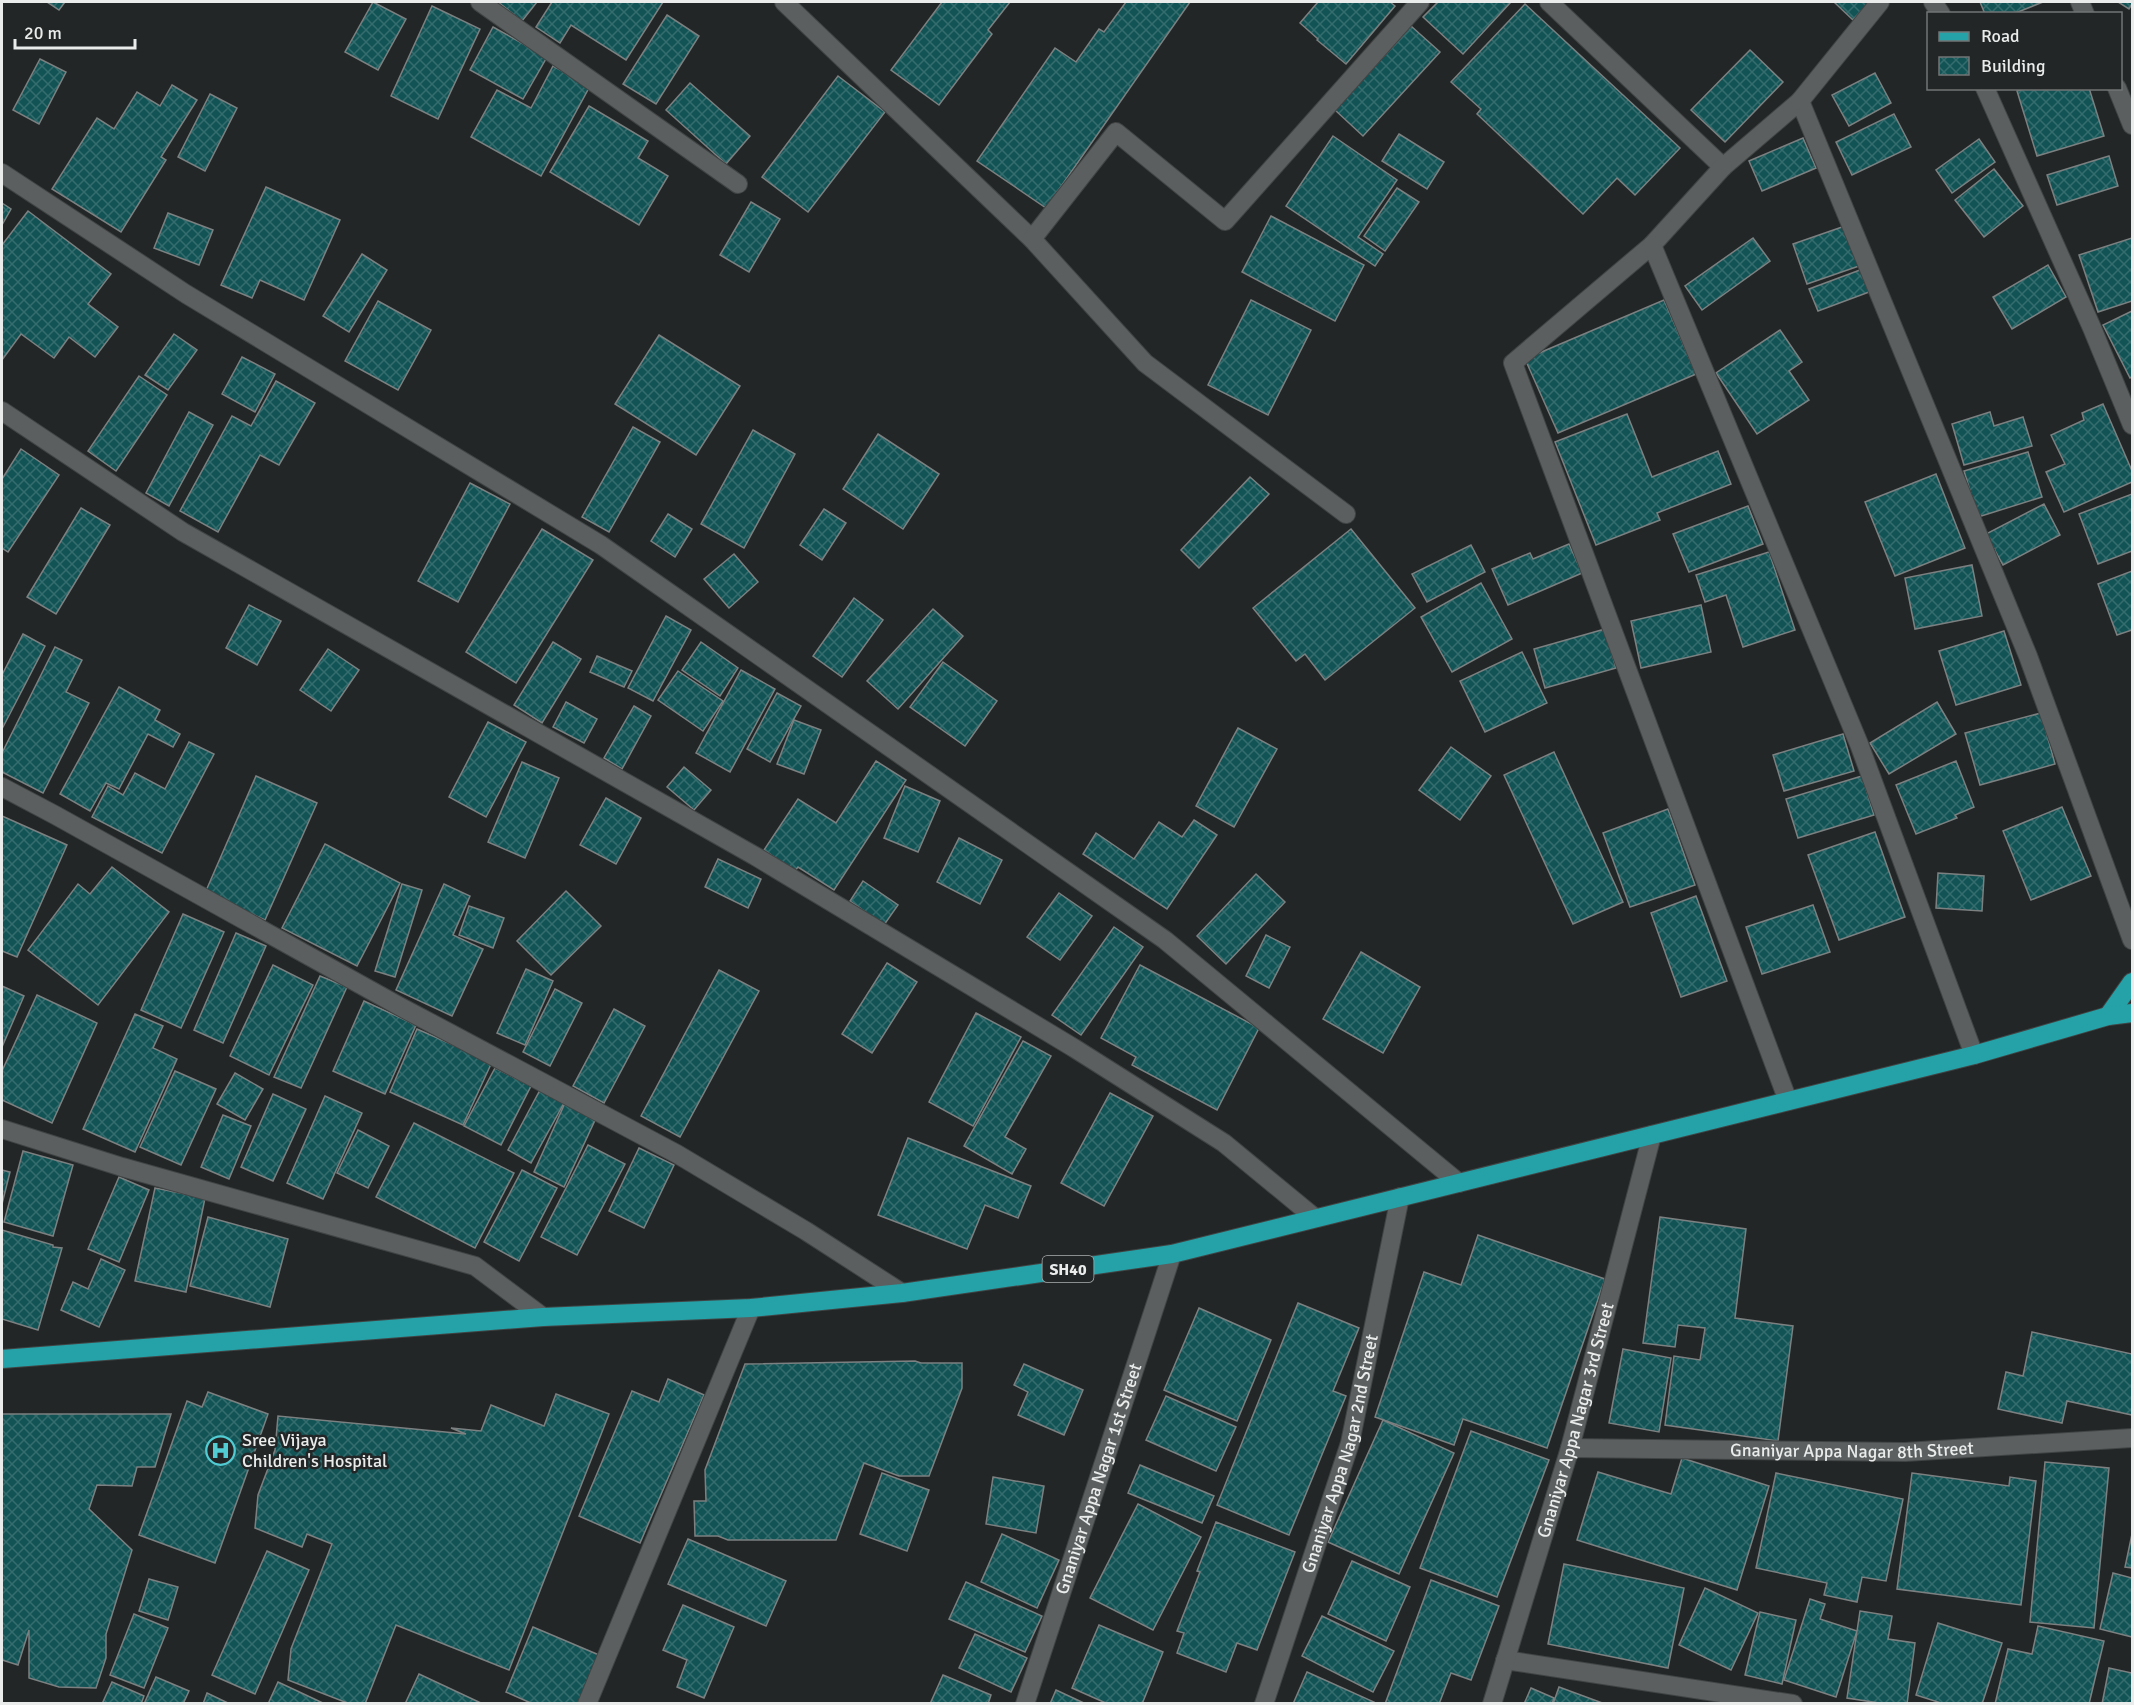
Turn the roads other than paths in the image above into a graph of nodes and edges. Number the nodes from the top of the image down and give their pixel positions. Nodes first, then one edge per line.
1 (480, 2) edge
2 (784, 2) edge
3 (1420, 2) edge
4 (1549, 2) edge
5 (1880, 2) edge
6 (1985, 90) edge
7 (2118, 90) edge
8 (1800, 101) junction
9 (2133, 124) edge
10 (1723, 167) junction
11 (2, 173) edge
12 (738, 184) dead end
13 (1032, 239) junction
14 (1652, 245) junction
15 (2, 411) edge
16 (2133, 425) edge
17 (1346, 514) dead end
18 (2, 787) edge
19 (2133, 940) edge
20 (2133, 982) edge
21 (2133, 1013) edge
22 (2108, 1016) junction
23 (1974, 1055) junction
24 (1788, 1101) junction
25 (2, 1129) edge
26 (1652, 1135) junction
27 (1459, 1183) junction
28 (1400, 1197) junction
29 (1315, 1218) junction
30 (1172, 1254) junction
31 (903, 1293) junction
32 (751, 1308) junction
33 (543, 1317) junction
34 (2, 1359) edge
35 (2133, 1438) edge
36 (1570, 1448) junction
37 (1505, 1660) junction
38 (587, 1704) edge
39 (1025, 1704) edge
40 (1264, 1704) edge
41 (1492, 1704) edge
42 (1793, 1704) edge

1 - 12 street
2 - 13 street
3 - 13 street
4 - 10 street
5 - 8 street
6 - 16 street
7 - 9 street
8 - 10 street
8 - 19 street
10 - 14 street
11 - 27 street
13 - 17 street
14 - 23 street
14 - 24 street
15 - 29 street
18 - 31 street
20 - 22 main road
21 - 22 main road, SH40
22 - 23 main road, SH40
23 - 24 main road, SH40
24 - 26 main road, SH40
25 - 33 street
26 - 27 main road, SH40
26 - 36 street, Gnaniyar Appa Nagar 3rd Street
27 - 28 main road, SH40
28 - 29 main road, SH40
28 - 40 street, Gnaniyar Appa Nagar 2nd Street
29 - 30 main road, SH40
30 - 31 main road, SH40
30 - 39 street, Gnaniyar Appa Nagar 1st Street
31 - 32 main road, SH40
32 - 33 main road, SH40
32 - 38 street
33 - 34 main road, SH40
35 - 36 street, Gnaniyar Appa Nagar 8th Street
36 - 37 street, Gnaniyar Appa Nagar 3rd Street
37 - 41 street, Gnaniyar Appa Nagar 3rd Street
37 - 42 street

